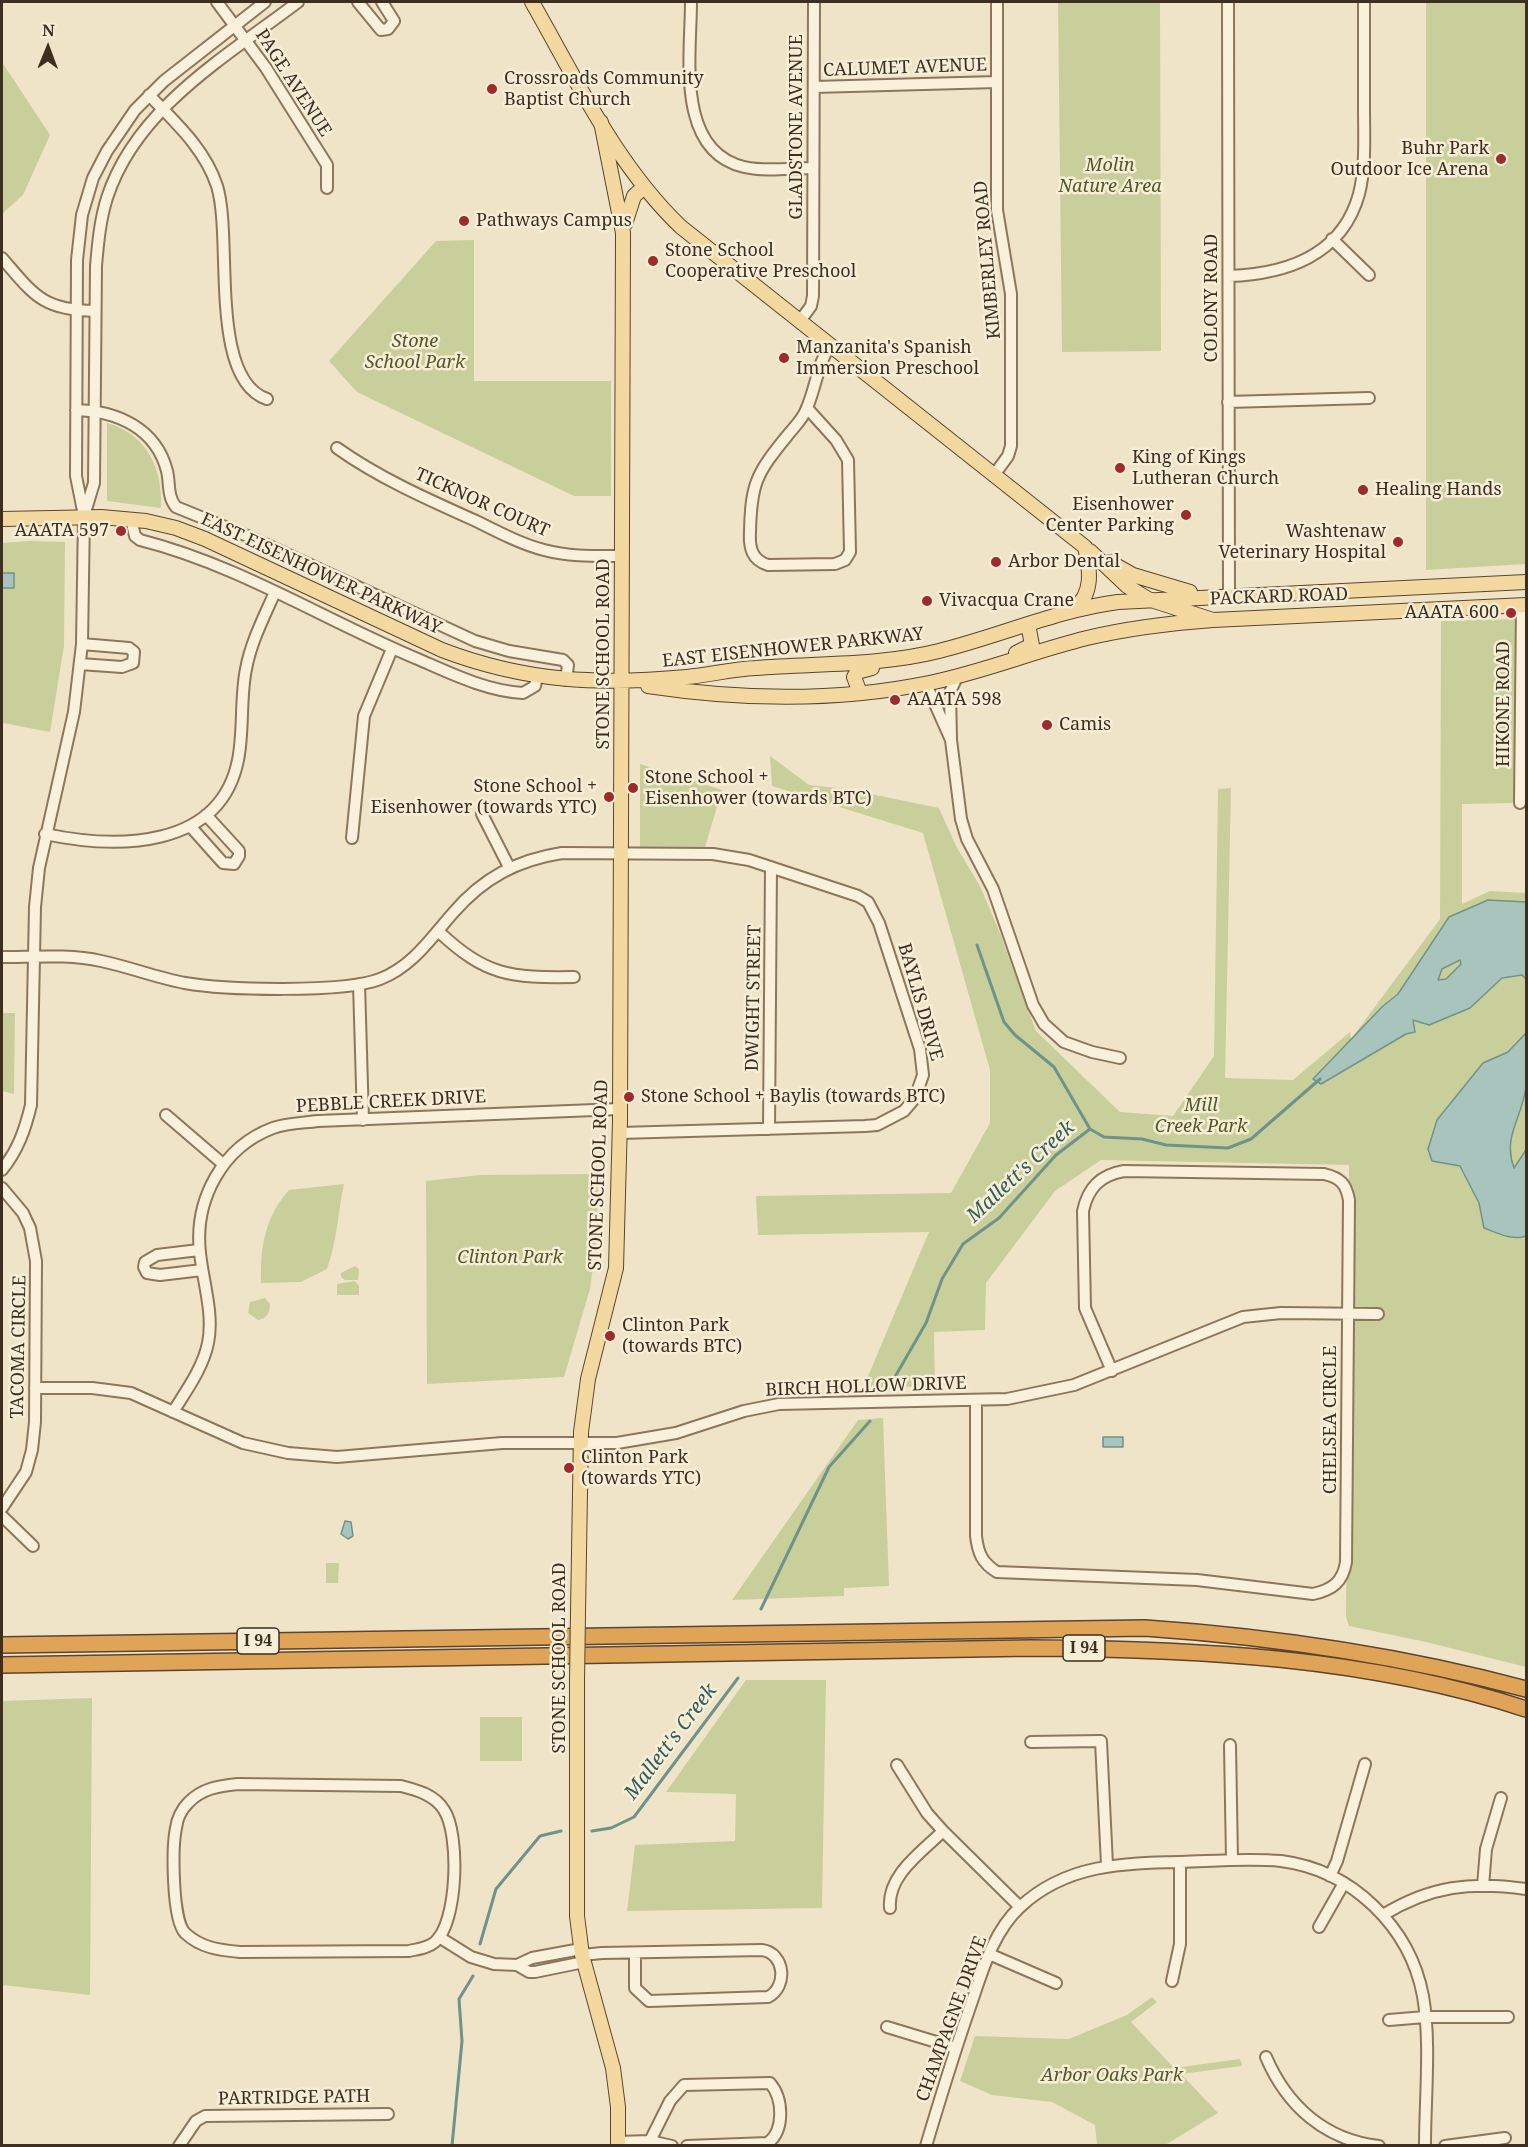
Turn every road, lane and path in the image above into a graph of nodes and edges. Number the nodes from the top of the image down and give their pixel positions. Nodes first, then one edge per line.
1 (217, 2) edge
2 (265, 2) edge
3 (298, 2) edge
4 (358, 2) edge
5 (382, 2) edge
6 (532, 2) edge
7 (691, 2) edge
8 (814, 2) edge
9 (997, 2) edge
10 (1228, 2) edge
11 (1364, 2) edge
12 (234, 24) junction
13 (246, 41) junction
14 (997, 82) junction
15 (814, 87) junction
16 (149, 95) junction
17 (162, 109) junction
18 (601, 122) junction
19 (813, 168) junction
20 (644, 187) junction
21 (327, 188) dead end
22 (623, 233) junction
23 (1332, 239) junction
24 (2, 258) edge
25 (1369, 275) dead end
26 (1229, 276) junction
27 (76, 311) junction
28 (95, 311) junction
29 (800, 321) junction
30 (830, 345) junction
31 (1369, 398) dead end
32 (267, 399) dead end
33 (1228, 402) junction
34 (807, 408) junction
35 (76, 410) junction
36 (95, 410) junction
37 (337, 448) dead end
38 (994, 475) junction
39 (84, 516) junction
40 (2, 519) edge
41 (131, 519) junction
42 (1087, 549) junction
43 (622, 556) junction
44 (1527, 582) edge
45 (1431, 585) junction
46 (275, 592) junction
47 (1206, 596) junction
48 (1229, 596) junction
49 (1176, 598) joint
50 (1148, 599) junction
51 (1525, 603) edge
52 (1069, 612) junction
53 (1356, 613) junction
54 (1214, 620) junction
55 (1028, 624) junction
56 (82, 644) junction
57 (392, 649) junction
58 (911, 657) junction
59 (80, 664) junction
60 (991, 668) junction
61 (537, 677) junction
62 (957, 677) junction
63 (566, 680) junction
64 (622, 682) junction
65 (927, 684) junction
66 (860, 693) junction
67 (951, 740) junction
68 (1520, 802) dead end
69 (482, 814) dead end
70 (206, 815) junction
71 (190, 826) junction
72 (45, 834) junction
73 (352, 838) dead end
74 (622, 853) junction
75 (509, 867) junction
76 (771, 867) junction
77 (438, 931) junction
78 (2, 957) edge
79 (33, 957) junction
80 (574, 977) dead end
81 (359, 984) junction
82 (1120, 1058) dead end
83 (620, 1109) junction
84 (166, 1115) dead end
85 (363, 1120) junction
86 (769, 1129) junction
87 (620, 1132) junction
88 (223, 1164) junction
89 (2, 1170) edge
90 (2, 1188) edge
91 (199, 1250) junction
92 (202, 1270) junction
93 (1348, 1314) junction
94 (1378, 1314) dead end
95 (1112, 1371) junction
96 (35, 1388) junction
97 (976, 1400) junction
98 (173, 1412) junction
99 (580, 1443) junction
100 (2, 1508) edge
101 (2, 1516) edge
102 (33, 1546) dead end
103 (2, 1645) edge
104 (2, 1665) edge
105 (1527, 1689) edge
106 (1527, 1709) edge
107 (1031, 1742) dead end
108 (1230, 1745) dead end
109 (1365, 1764) dead end
110 (897, 1765) dead end
111 (1501, 1798) dead end
112 (943, 1832) junction
113 (1232, 1860) junction
114 (1180, 1862) junction
115 (1107, 1865) junction
116 (1330, 1876) junction
117 (1344, 1883) junction
118 (1483, 1886) junction
119 (1527, 1889) edge
120 (1020, 1907) junction
121 (890, 1908) dead end
122 (1383, 1915) junction
123 (1319, 1927) dead end
124 (439, 1937) junction
125 (635, 1953) junction
126 (989, 1954) junction
127 (582, 1955) junction
128 (1172, 1980) dead end
129 (1056, 1983) dead end
130 (1425, 2017) junction
131 (1508, 2017) dead end
132 (1389, 2020) dead end
133 (887, 2027) dead end
134 (956, 2048) junction
135 (1266, 2057) dead end
136 (388, 2114) dead end
137 (1505, 2138) dead end
138 (650, 2141) junction
139 (618, 2144) edge
140 (179, 2145) edge
141 (672, 2145) edge
142 (687, 2145) edge
143 (926, 2145) edge
144 (1379, 2145) edge
145 (1425, 2145) edge
146 (1445, 2145) edge

1 - 12 street, PAGE AVENUE
2 - 12 street
3 - 13 street
4 - 5 street
6 - 18 main road, PACKARD ROAD
7 - 19 street
8 - 15 street, GLADSTONE AVENUE
9 - 14 street, KIMBERLEY ROAD
10 - 26 street, COLONY ROAD
11 - 23 street
12 - 13 street, PAGE AVENUE
12 - 16 street
13 - 17 street
13 - 21 street, PAGE AVENUE
14 - 15 street, CALUMET AVENUE
14 - 38 street, KIMBERLEY ROAD
15 - 19 street, GLADSTONE AVENUE
16 - 17 street
16 - 27 street
17 - 28 street
17 - 32 street
18 - 20 main road, PACKARD ROAD
18 - 22 main road
19 - 29 street, GLADSTONE AVENUE
20 - 22 main road
20 - 29 main road, PACKARD ROAD
22 - 43 main road, STONE SCHOOL ROAD
23 - 25 street
23 - 26 street
24 - 27 street
26 - 33 street, COLONY ROAD
27 - 28 street
27 - 35 street
28 - 36 street
29 - 30 main road, PACKARD ROAD
30 - 34 street
30 - 38 main road, PACKARD ROAD
31 - 33 street
33 - 48 street, COLONY ROAD
34 - 34 street
35 - 36 street
35 - 39 street
36 - 39 street
36 - 63 street
37 - 43 street, TICKNOR COURT
38 - 42 main road, PACKARD ROAD
39 - 40 main road, EAST EISENHOWER PARKWAY
39 - 41 main road, EAST EISENHOWER PARKWAY
39 - 56 street
41 - 46 street
41 - 61 main road, EAST EISENHOWER PARKWAY
42 - 47 main road
42 - 50 main road, PACKARD ROAD
42 - 52 main road
43 - 64 main road, STONE SCHOOL ROAD
44 - 45 main road, PACKARD ROAD
45 - 48 main road, PACKARD ROAD
45 - 53 main road
46 - 57 street
46 - 70 street
47 - 48 main road, PACKARD ROAD
47 - 49 main road, PACKARD ROAD
49 - 50 main road, EAST EISENHOWER PARKWAY
50 - 52 main road, EAST EISENHOWER PARKWAY
50 - 54 main road, PACKARD ROAD
51 - 53 main road, PACKARD ROAD
51 - 68 street, HIKONE ROAD
52 - 55 main road, EAST EISENHOWER PARKWAY
53 - 54 main road, PACKARD ROAD
54 - 60 main road, EAST EISENHOWER PARKWAY
55 - 58 main road, EAST EISENHOWER PARKWAY
55 - 60 main road
56 - 59 street
56 - 59 street
57 - 61 street
57 - 73 street
58 - 64 main road, EAST EISENHOWER PARKWAY
58 - 66 main road
59 - 72 street
60 - 62 main road, EAST EISENHOWER PARKWAY
61 - 63 main road, EAST EISENHOWER PARKWAY
62 - 65 main road, EAST EISENHOWER PARKWAY
62 - 67 street
63 - 64 main road, EAST EISENHOWER PARKWAY
64 - 66 main road, EAST EISENHOWER PARKWAY
64 - 74 main road, STONE SCHOOL ROAD
65 - 66 main road, EAST EISENHOWER PARKWAY
65 - 67 street
67 - 82 street
69 - 75 street
70 - 71 street
70 - 71 street
71 - 72 street
72 - 79 street
74 - 75 street, BAYLIS DRIVE
74 - 76 street, BAYLIS DRIVE
74 - 83 main road, STONE SCHOOL ROAD
75 - 77 street, BAYLIS DRIVE
76 - 86 street, DWIGHT STREET
76 - 86 street, BAYLIS DRIVE
77 - 80 street
77 - 81 street, BAYLIS DRIVE
78 - 79 street, BAYLIS DRIVE
79 - 81 street, BAYLIS DRIVE
79 - 89 street
81 - 85 street
83 - 85 street, PEBBLE CREEK DRIVE
83 - 87 main road, STONE SCHOOL ROAD
84 - 88 street
85 - 88 street, PEBBLE CREEK DRIVE
86 - 87 street, BAYLIS DRIVE
87 - 99 main road, STONE SCHOOL ROAD
88 - 91 street, PEBBLE CREEK DRIVE
90 - 96 street, TACOMA CIRCLE
91 - 92 street, PEBBLE CREEK DRIVE
91 - 92 street
92 - 98 street, PEBBLE CREEK DRIVE
93 - 94 street, BIRCH HOLLOW DRIVE
93 - 95 street, BIRCH HOLLOW DRIVE
93 - 95 street, CHELSEA CIRCLE
93 - 97 street, CHELSEA CIRCLE
95 - 97 street, BIRCH HOLLOW DRIVE
96 - 98 street, BIRCH HOLLOW DRIVE
96 - 100 street, TACOMA CIRCLE
97 - 99 street, BIRCH HOLLOW DRIVE
98 - 99 street, BIRCH HOLLOW DRIVE
99 - 127 main road, STONE SCHOOL ROAD, bridge
101 - 102 street
103 - 105 highway, I 94
104 - 106 highway, I 94
107 - 115 street
108 - 113 street
109 - 116 street
110 - 112 street
111 - 118 street
112 - 120 street
112 - 121 street
113 - 114 street, CHAMPAGNE DRIVE
113 - 116 street, CHAMPAGNE DRIVE
114 - 115 street, CHAMPAGNE DRIVE
114 - 128 street
115 - 120 street, CHAMPAGNE DRIVE
116 - 117 street, CHAMPAGNE DRIVE
117 - 122 street, CHAMPAGNE DRIVE
117 - 123 street
118 - 119 street
118 - 122 street
120 - 126 street, CHAMPAGNE DRIVE
122 - 130 street, CHAMPAGNE DRIVE
124 - 124 street
124 - 127 street
125 - 125 street
125 - 127 street
126 - 129 street
126 - 134 street, CHAMPAGNE DRIVE
127 - 139 main road, STONE SCHOOL ROAD
130 - 131 street
130 - 132 street
130 - 145 street, CHAMPAGNE DRIVE
133 - 134 street
134 - 143 street, CHAMPAGNE DRIVE
135 - 144 street
136 - 140 street, PARTRIDGE PATH
137 - 146 street
138 - 139 street
138 - 141 street
138 - 142 street

